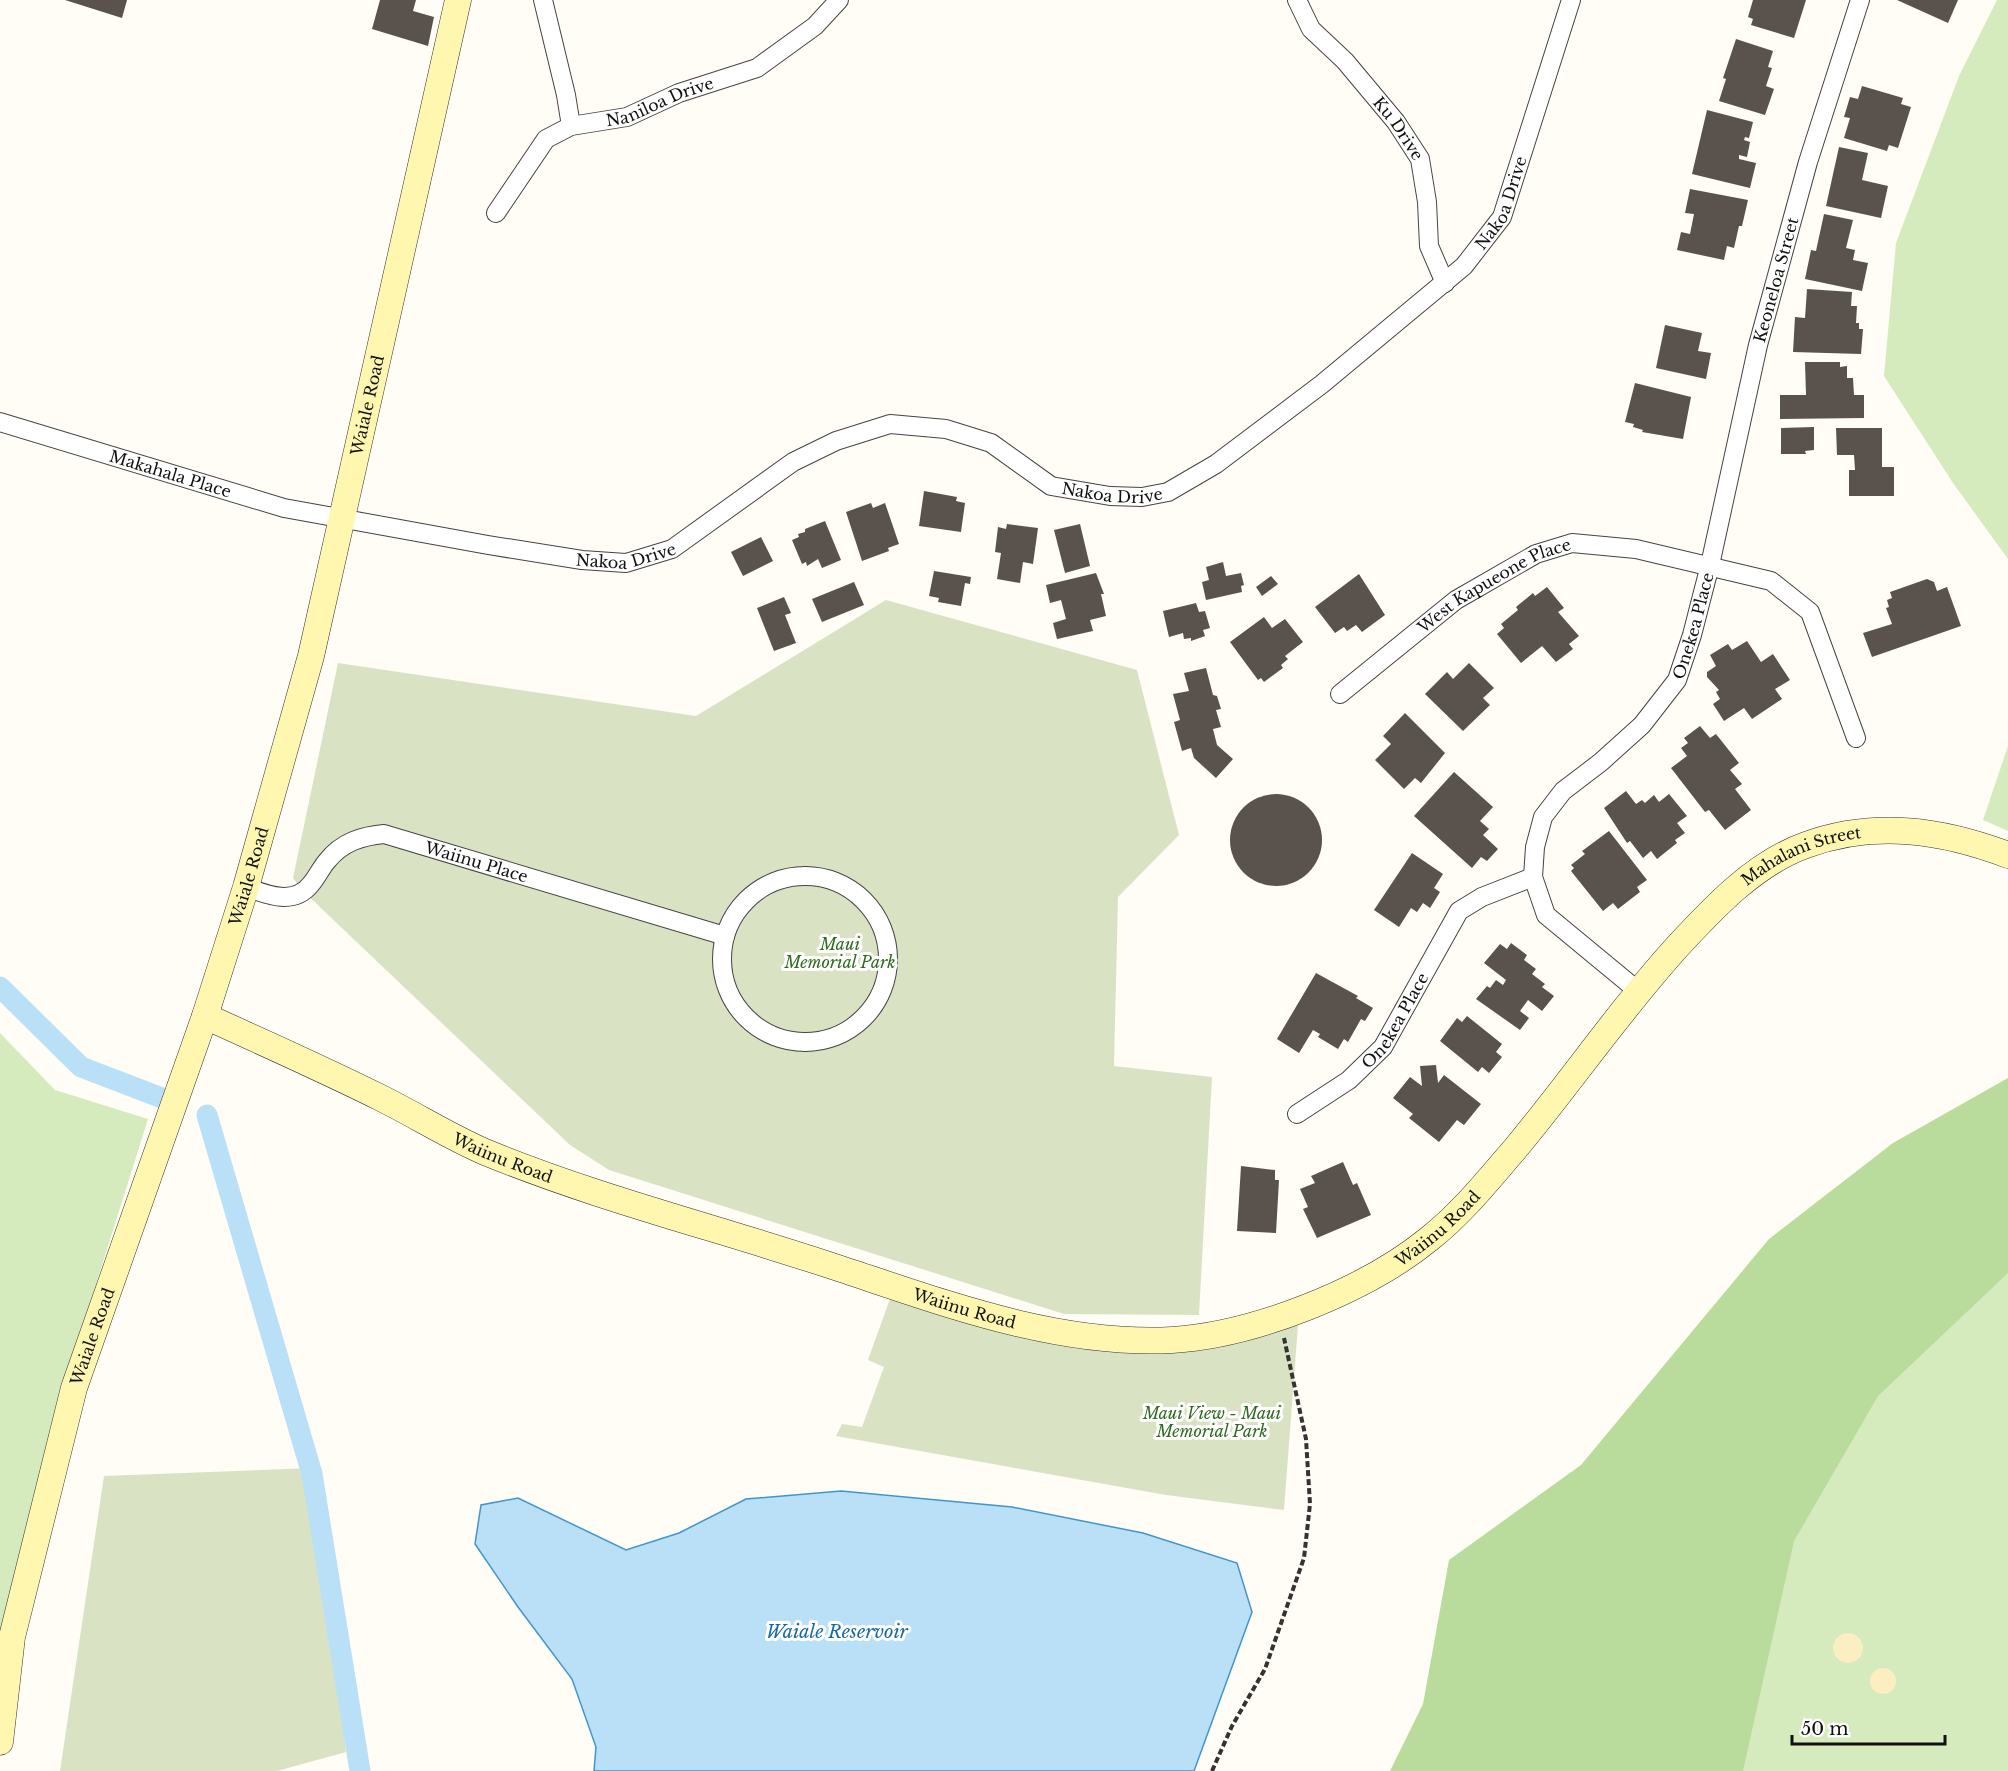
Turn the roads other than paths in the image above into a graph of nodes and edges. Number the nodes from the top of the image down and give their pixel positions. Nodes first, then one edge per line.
1 (458, 0) edge
2 (543, 0) edge
3 (839, 0) edge
4 (1297, 0) edge
5 (1571, 0) edge
6 (1860, 0) edge
7 (571, 126) junction
8 (496, 213) dead end
9 (1445, 283) junction
10 (0, 422) edge
11 (343, 520) junction
12 (1710, 565) junction
13 (1340, 694) dead end
14 (1856, 738) dead end
15 (2008, 855) edge
16 (1533, 877) junction
17 (246, 887) junction
18 (724, 936) junction
19 (1638, 991) junction
20 (205, 1016) junction
21 (1297, 1114) dead end
22 (0, 1742) edge

1 - 11 street, Waiale Road
2 - 7 street
3 - 7 street, Naniloa Drive
4 - 9 street, Ku Drive
5 - 9 street, Nakoa Drive
6 - 12 street, Keoneloa Street
7 - 8 street, Naniloa Drive
9 - 11 street, Nakoa Drive
10 - 11 street, Makahala Place
11 - 17 street, Waiale Road
12 - 13 street, West Kapueone Place
12 - 14 street, Onekea Place
12 - 16 street, Onekea Place
15 - 19 street, Mahalani Street
16 - 19 street, Onekea Place
16 - 21 street, Onekea Place
17 - 18 street, Waiinu Place
17 - 20 street, Waiale Road
18 - 18 street
19 - 20 street, Waiinu Road
20 - 22 street, Waiale Road

